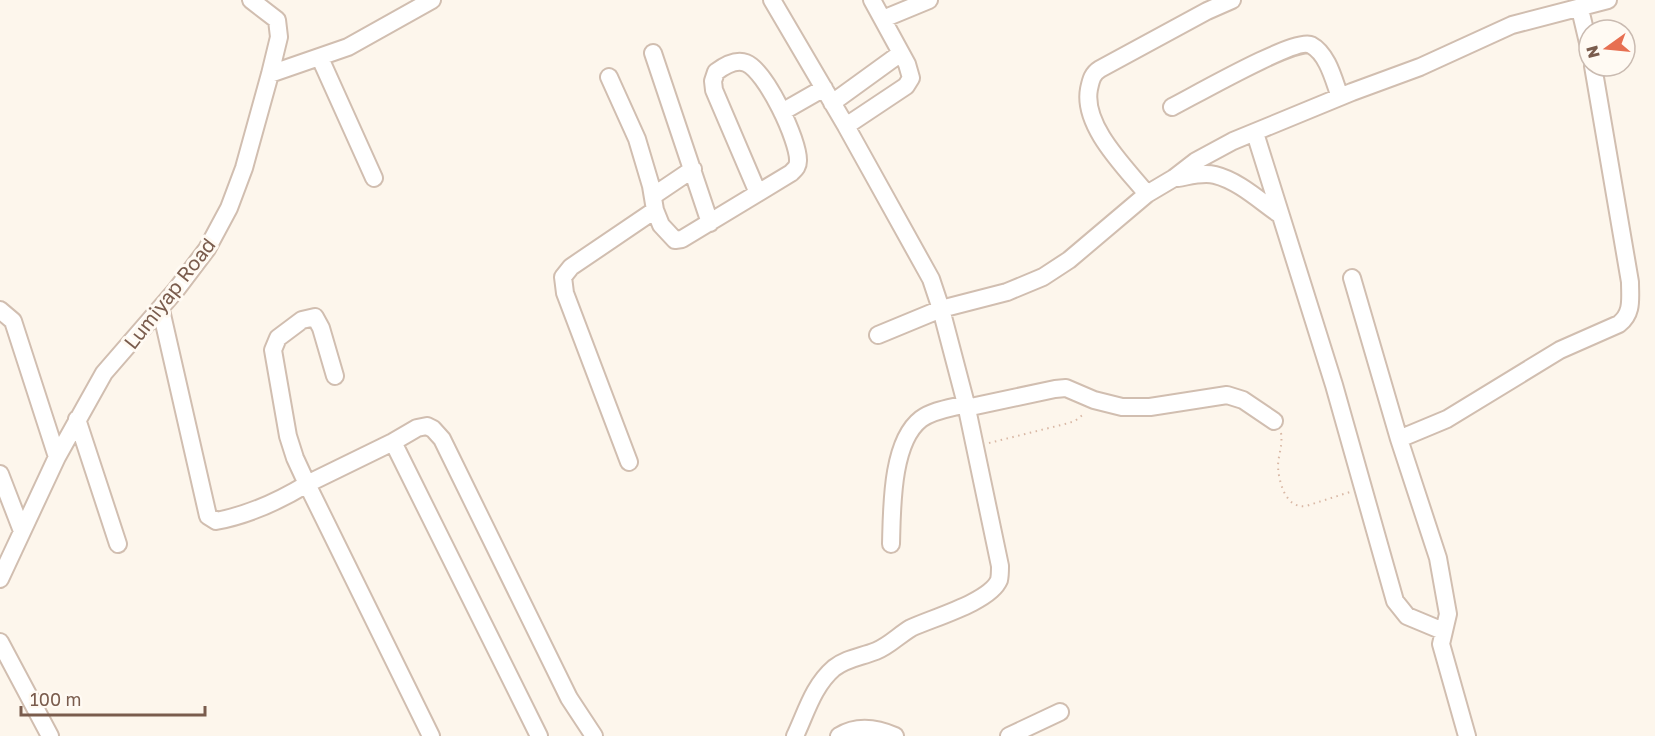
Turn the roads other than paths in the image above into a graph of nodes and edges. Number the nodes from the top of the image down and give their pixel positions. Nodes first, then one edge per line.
1 (251, 0) edge
2 (432, 0) edge
3 (772, 0) edge
4 (872, 0) edge
5 (929, 0) edge
6 (1232, 0) edge
7 (1608, 0) edge
8 (1580, 9) junction
9 (1582, 18) edge
10 (883, 19) junction
11 (653, 53) dead end
12 (901, 53) junction
13 (320, 58) junction
14 (270, 74) junction
15 (609, 77) dead end
16 (1595, 78) edge
17 (828, 95) junction
18 (1340, 97) junction
19 (1172, 107) dead end
20 (782, 112) junction
21 (846, 126) junction
22 (1255, 132) junction
23 (693, 169) junction
24 (374, 178) dead end
25 (1174, 178) junction
26 (758, 193) junction
27 (1147, 194) junction
28 (654, 203) junction
29 (1279, 214) junction
30 (710, 223) junction
31 (1352, 278) dead end
32 (941, 309) junction
33 (0, 310) edge
34 (161, 310) junction
35 (878, 335) dead end
36 (334, 376) dead end
37 (966, 406) junction
38 (77, 418) junction
39 (1274, 421) road end
40 (1399, 439) junction
41 (393, 442) junction
42 (57, 457) junction
43 (629, 462) dead end
44 (0, 474) edge
45 (307, 484) junction
46 (22, 531) junction
47 (118, 544) dead end
48 (891, 544) dead end
49 (0, 579) edge
50 (1443, 631) junction
51 (0, 642) edge
52 (1060, 712) dead end
53 (50, 736) edge
54 (431, 736) edge
55 (539, 736) edge
56 (594, 736) edge
57 (795, 736) edge
58 (839, 736) edge
59 (895, 736) edge
60 (1009, 736) edge
61 (1467, 736) edge

1 - 14 street, Lumiyap Road
2 - 13 street
3 - 17 street
4 - 10 street
5 - 10 street
6 - 27 street
7 - 8 street
8 - 9 street
8 - 18 street
10 - 12 street
11 - 23 street
12 - 17 street
12 - 21 street
13 - 14 street
13 - 24 street
14 - 34 street, Lumiyap Road
15 - 28 street
16 - 40 street
17 - 20 street
17 - 21 street
18 - 19 street
18 - 22 street
20 - 26 street
20 - 26 street
21 - 32 street
22 - 25 street
22 - 29 street
23 - 28 street
23 - 30 street
25 - 27 street
25 - 29 street
26 - 30 street
27 - 32 street
28 - 30 street
28 - 43 street
29 - 50 street
31 - 40 street
32 - 35 street
32 - 37 street
33 - 42 street
34 - 38 street, Lumiyap Road
34 - 45 street
36 - 45 street
37 - 39 street
37 - 48 street
37 - 57 street
38 - 42 street, Lumiyap Road
38 - 47 street
40 - 50 street
41 - 45 street
41 - 55 street
41 - 56 street
42 - 46 street, Lumiyap Road
44 - 46 street
45 - 54 street
46 - 49 street, Lumiyap Road
50 - 61 street
51 - 53 street
52 - 60 street
58 - 59 street

